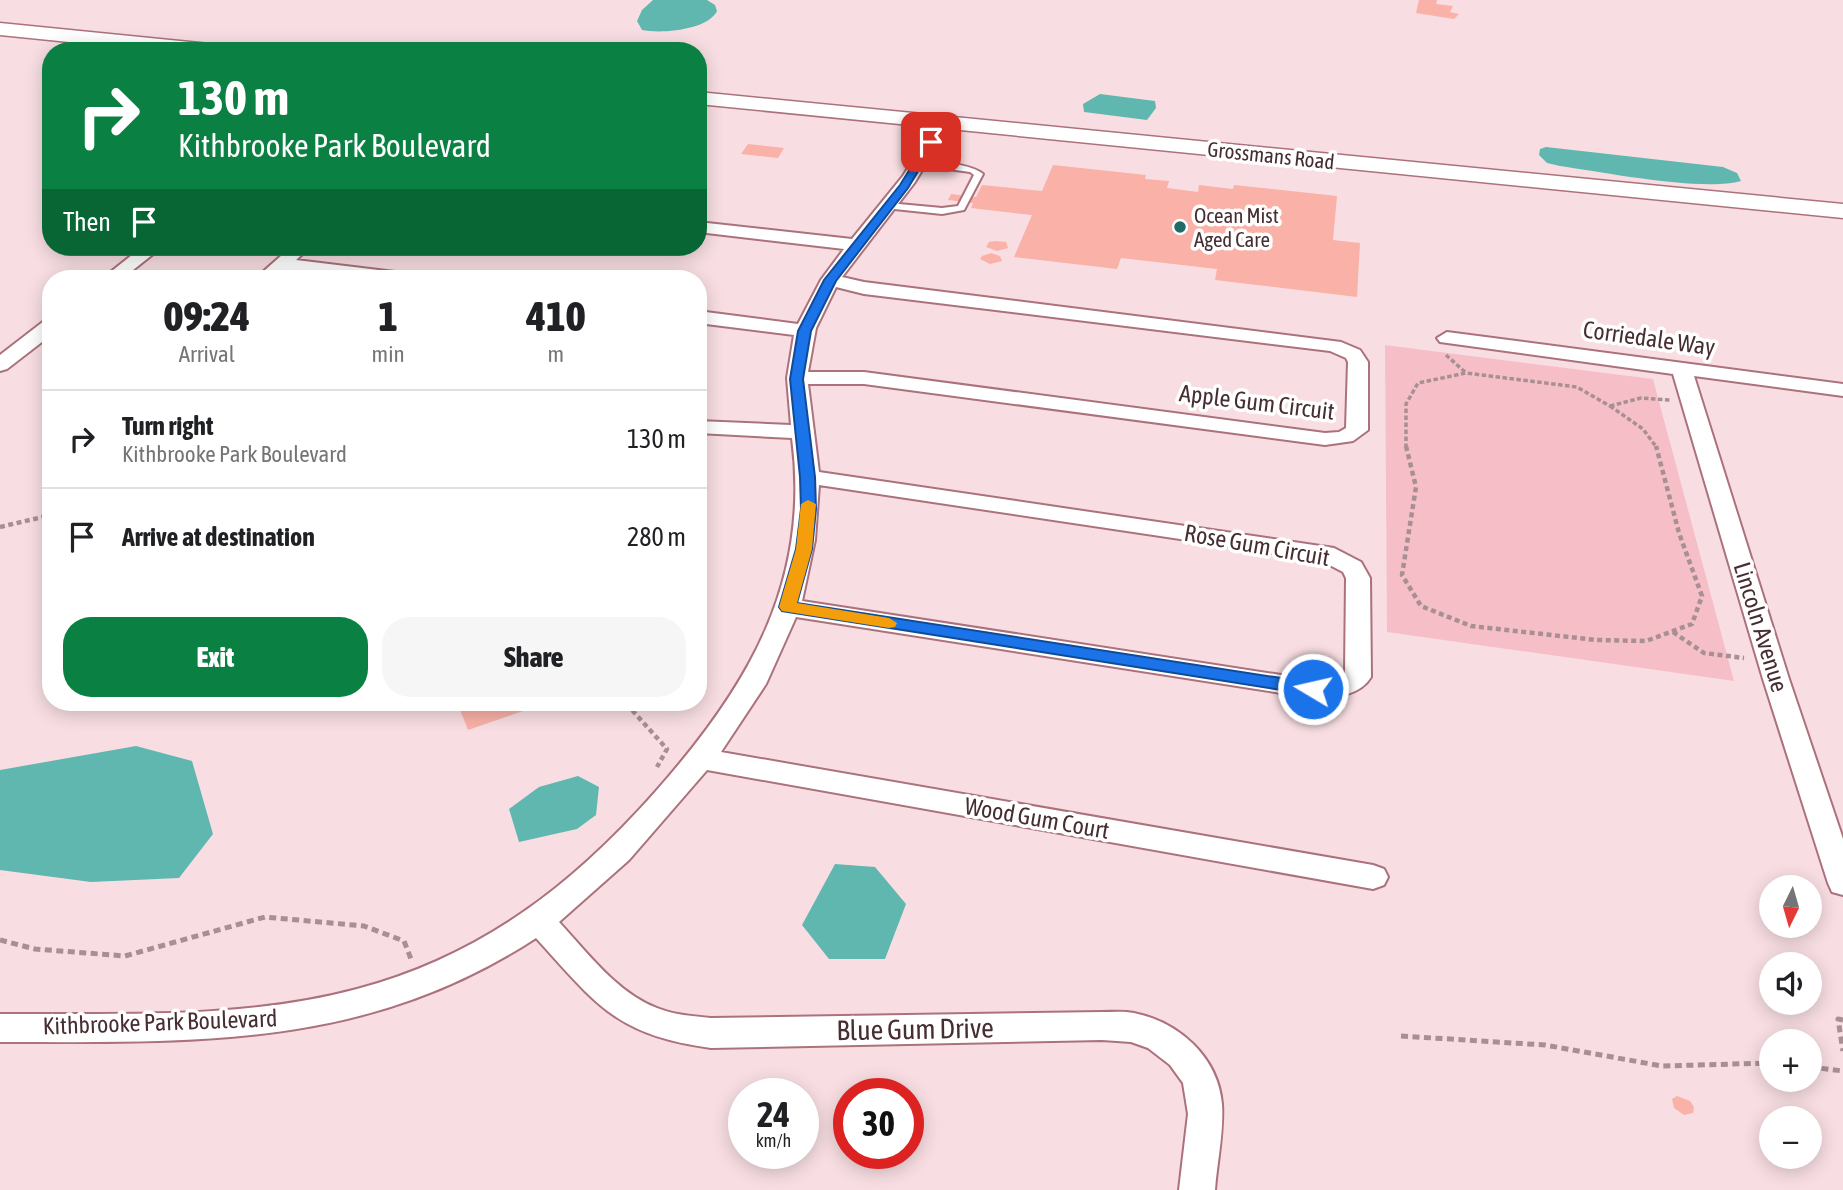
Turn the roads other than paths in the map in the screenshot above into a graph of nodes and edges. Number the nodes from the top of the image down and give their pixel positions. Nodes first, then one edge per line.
1 (0, 29) edge
2 (130, 42) edge
3 (707, 99) edge
4 (943, 122) junction
5 (919, 163) junction
6 (888, 206) junction
7 (1843, 211) edge
8 (707, 228) edge
9 (857, 245) junction
10 (141, 256) edge
11 (291, 256) edge
12 (282, 264) junction
13 (123, 270) edge
14 (275, 270) edge
15 (330, 270) edge
16 (830, 280) junction
17 (707, 318) edge
18 (804, 331) junction
19 (42, 333) edge
20 (1447, 338) dead end
21 (0, 365) edge
22 (1682, 371) junction
23 (797, 379) junction
24 (1843, 390) edge
25 (707, 427) edge
26 (803, 432) junction
27 (808, 477) junction
28 (788, 607) junction
29 (702, 759) junction
30 (1373, 877) dead end
31 (1843, 883) edge
32 (538, 920) junction
33 (0, 1028) edge
34 (1197, 1190) edge

1 - 2 street
3 - 4 street, Grossmans Road
4 - 5 street, Kithbrooke Park Boulevard
4 - 7 street, Grossmans Road
5 - 6 street, Kithbrooke Park Boulevard
5 - 6 lane
6 - 9 street, Kithbrooke Park Boulevard
8 - 9 street
9 - 16 street, Kithbrooke Park Boulevard
10 - 13 street
11 - 12 street
12 - 14 street
12 - 15 street
16 - 18 street, Kithbrooke Park Boulevard
16 - 23 street, Apple Gum Circuit
17 - 18 street
18 - 23 street, Kithbrooke Park Boulevard
19 - 21 street
20 - 22 street, Corriedale Way
22 - 24 street, Corriedale Way
22 - 31 street, Lincoln Avenue
23 - 26 street, Kithbrooke Park Boulevard
25 - 26 street
26 - 27 street, Kithbrooke Park Boulevard
27 - 28 street, Kithbrooke Park Boulevard
27 - 28 street, Rose Gum Circuit
28 - 29 street, Kithbrooke Park Boulevard
29 - 30 street, Wood Gum Court
29 - 32 street, Kithbrooke Park Boulevard
32 - 33 street, Kithbrooke Park Boulevard
32 - 34 street, Blue Gum Drive

